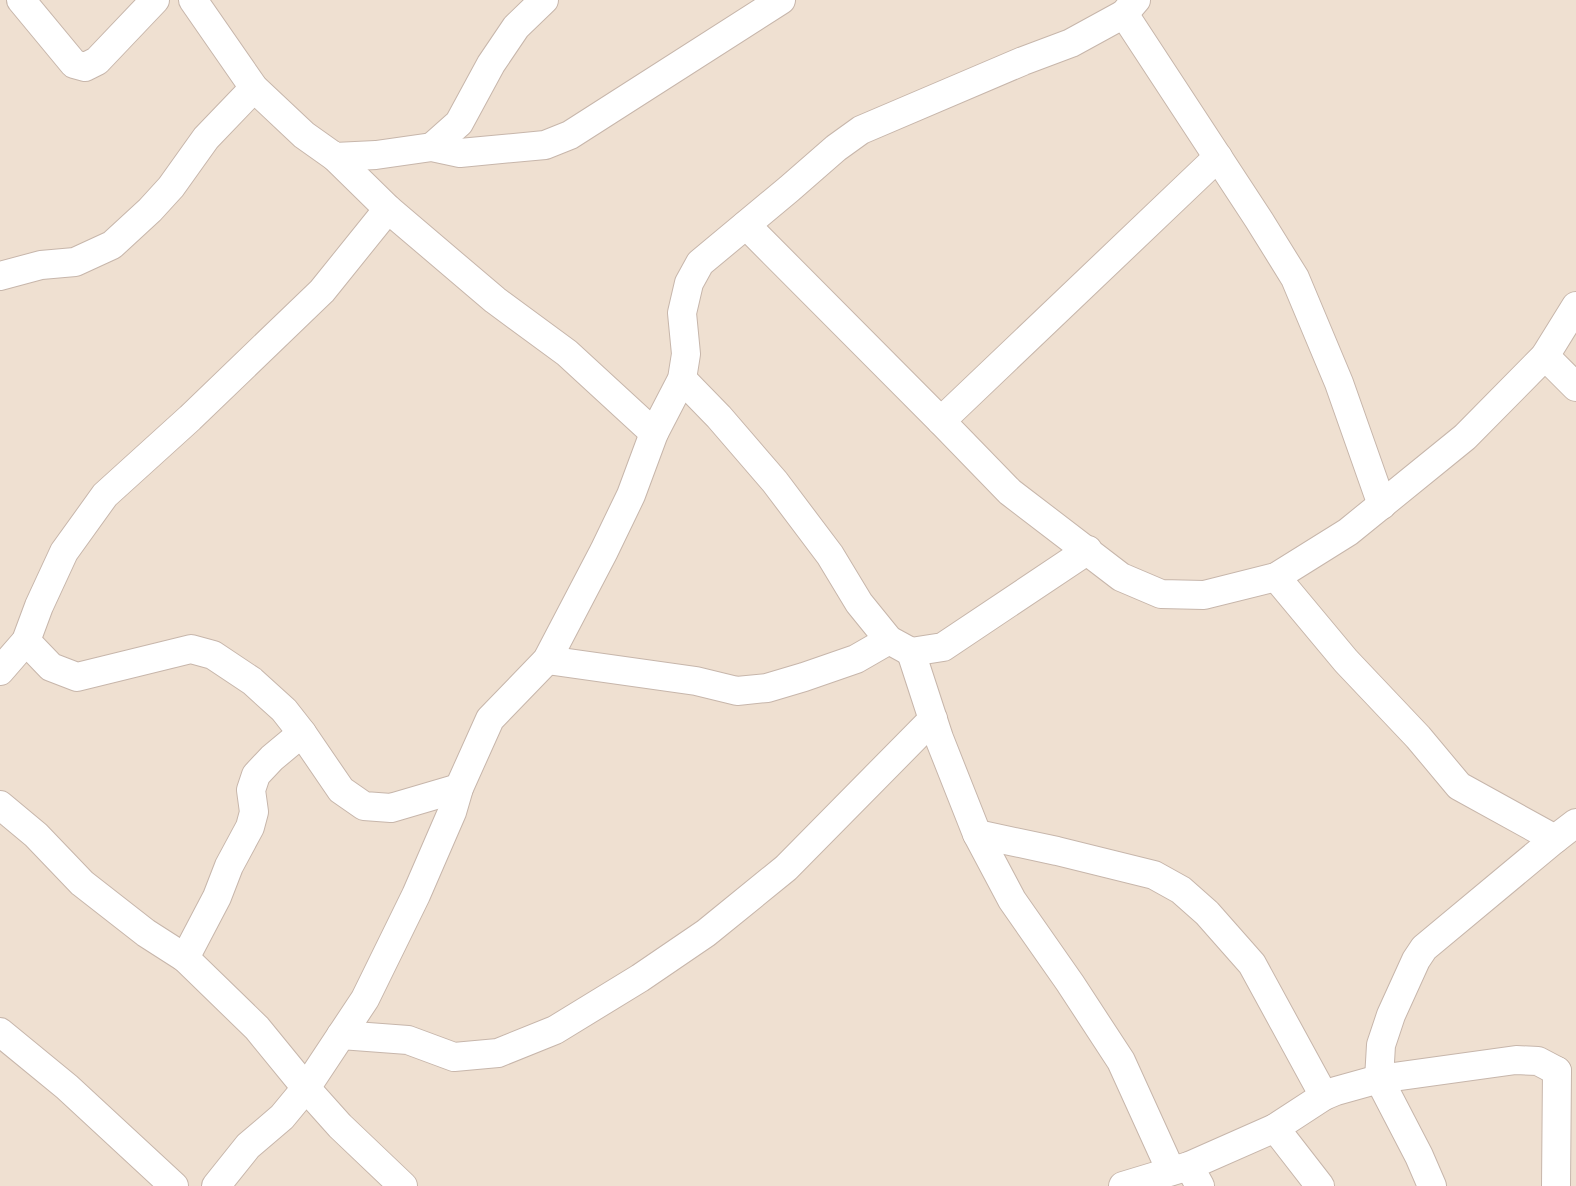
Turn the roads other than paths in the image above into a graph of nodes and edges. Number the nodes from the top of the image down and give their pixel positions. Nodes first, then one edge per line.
1 (21, 0) edge
2 (155, 0) edge
3 (194, 0) edge
4 (544, 0) edge
5 (781, 0) edge
6 (1130, 7) edge
7 (254, 88) junction
8 (432, 147) junction
9 (335, 156) junction
10 (1218, 157) junction
11 (388, 209) junction
12 (746, 225) junction
13 (0, 276) edge
14 (1576, 306) edge
15 (1545, 356) junction
16 (682, 379) junction
17 (1576, 387) edge
18 (941, 421) junction
19 (654, 433) junction
20 (1382, 505) junction
21 (1088, 550) junction
22 (1276, 577) junction
23 (26, 641) junction
24 (900, 646) junction
25 (547, 660) junction
26 (0, 671) edge
27 (933, 719) junction
28 (302, 733) junction
29 (459, 788) junction
30 (0, 805) edge
31 (1565, 831) edge
32 (977, 834) junction
33 (185, 958) junction
34 (0, 1032) edge
35 (341, 1035) junction
36 (1566, 1066) edge
37 (1379, 1079) junction
38 (306, 1088) junction
39 (1324, 1096) junction
40 (1275, 1128) junction
41 (1187, 1174) edge
42 (174, 1186) edge
43 (216, 1186) edge
44 (403, 1186) edge
45 (1123, 1186) edge
46 (1320, 1186) edge
47 (1432, 1186) edge
48 (1556, 1186) edge

1 - 2 street
3 - 7 street
4 - 8 street
5 - 8 street
6 - 10 street
6 - 12 street
7 - 9 street
7 - 13 street
8 - 9 street
9 - 11 street
10 - 18 street
10 - 20 street
11 - 19 street
11 - 23 street
12 - 16 street
12 - 18 street
14 - 15 street
15 - 17 street
15 - 20 street
16 - 19 street
16 - 24 street
18 - 21 street
19 - 25 street
20 - 22 street
21 - 22 street
21 - 24 street
22 - 31 street
23 - 26 street
23 - 28 street
24 - 25 street
24 - 27 street
25 - 29 street
27 - 32 street
27 - 35 street
28 - 29 street
28 - 33 street
29 - 35 street
30 - 33 street
31 - 37 street
32 - 39 street
32 - 41 street
33 - 38 street
34 - 42 street
35 - 38 street
36 - 37 street
36 - 48 street
37 - 39 street
37 - 47 street
38 - 43 street
38 - 44 street
39 - 40 street
40 - 41 street
40 - 46 street
41 - 45 street

